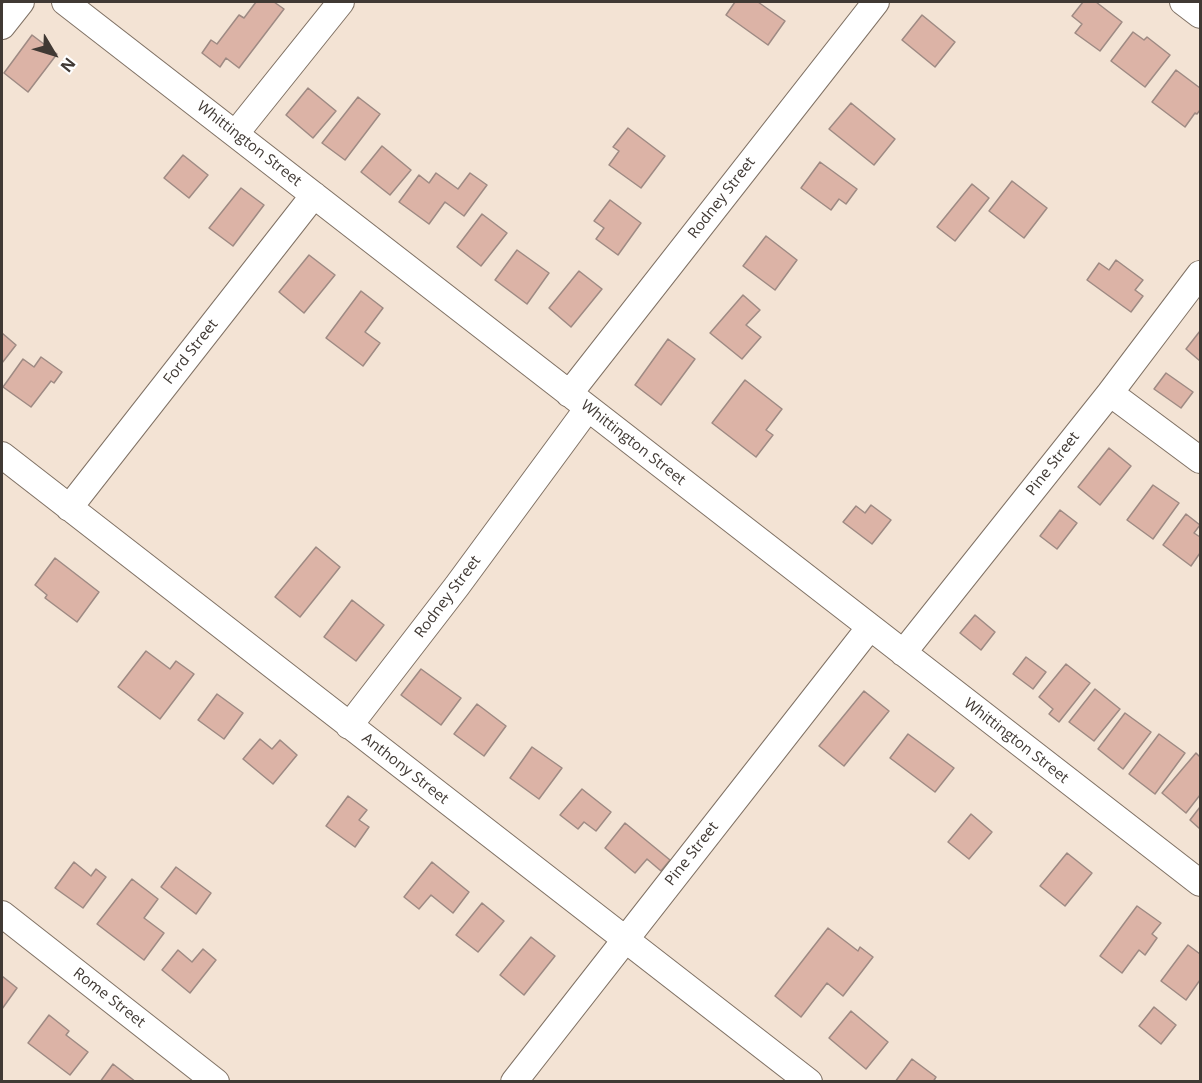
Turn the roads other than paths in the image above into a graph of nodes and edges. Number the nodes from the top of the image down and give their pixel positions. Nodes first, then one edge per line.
1 (21, 2) edge
2 (65, 2) edge
3 (341, 2) edge
4 (876, 2) edge
5 (1183, 2) edge
6 (1200, 15) edge
7 (2, 26) edge
8 (236, 133) junction
9 (314, 195) junction
10 (1200, 274) edge
11 (1110, 393) junction
12 (578, 401) junction
13 (2, 455) edge
14 (1200, 460) edge
15 (69, 508) junction
16 (870, 627) junction
17 (903, 653) junction
18 (349, 726) junction
19 (1200, 883) edge
20 (2, 914) edge
21 (626, 939) junction
22 (216, 1082) edge
23 (514, 1082) edge
24 (809, 1082) edge

1 - 7 street
2 - 8 street, Whittington Street
3 - 8 street
4 - 12 street, Rodney Street
5 - 6 street
8 - 9 street, Whittington Street
9 - 12 street, Whittington Street
9 - 15 street, Ford Street
10 - 11 street, Pine Street
11 - 14 street
11 - 17 street, Pine Street
12 - 16 street, Whittington Street
12 - 18 street, Rodney Street
13 - 15 street, Anthony Street
15 - 18 street, Anthony Street
16 - 17 street, Whittington Street
16 - 21 street, Pine Street
17 - 19 street, Whittington Street
18 - 21 street, Anthony Street
20 - 22 street, Rome Street
21 - 23 street, Pine Street
21 - 24 street, Anthony Street

